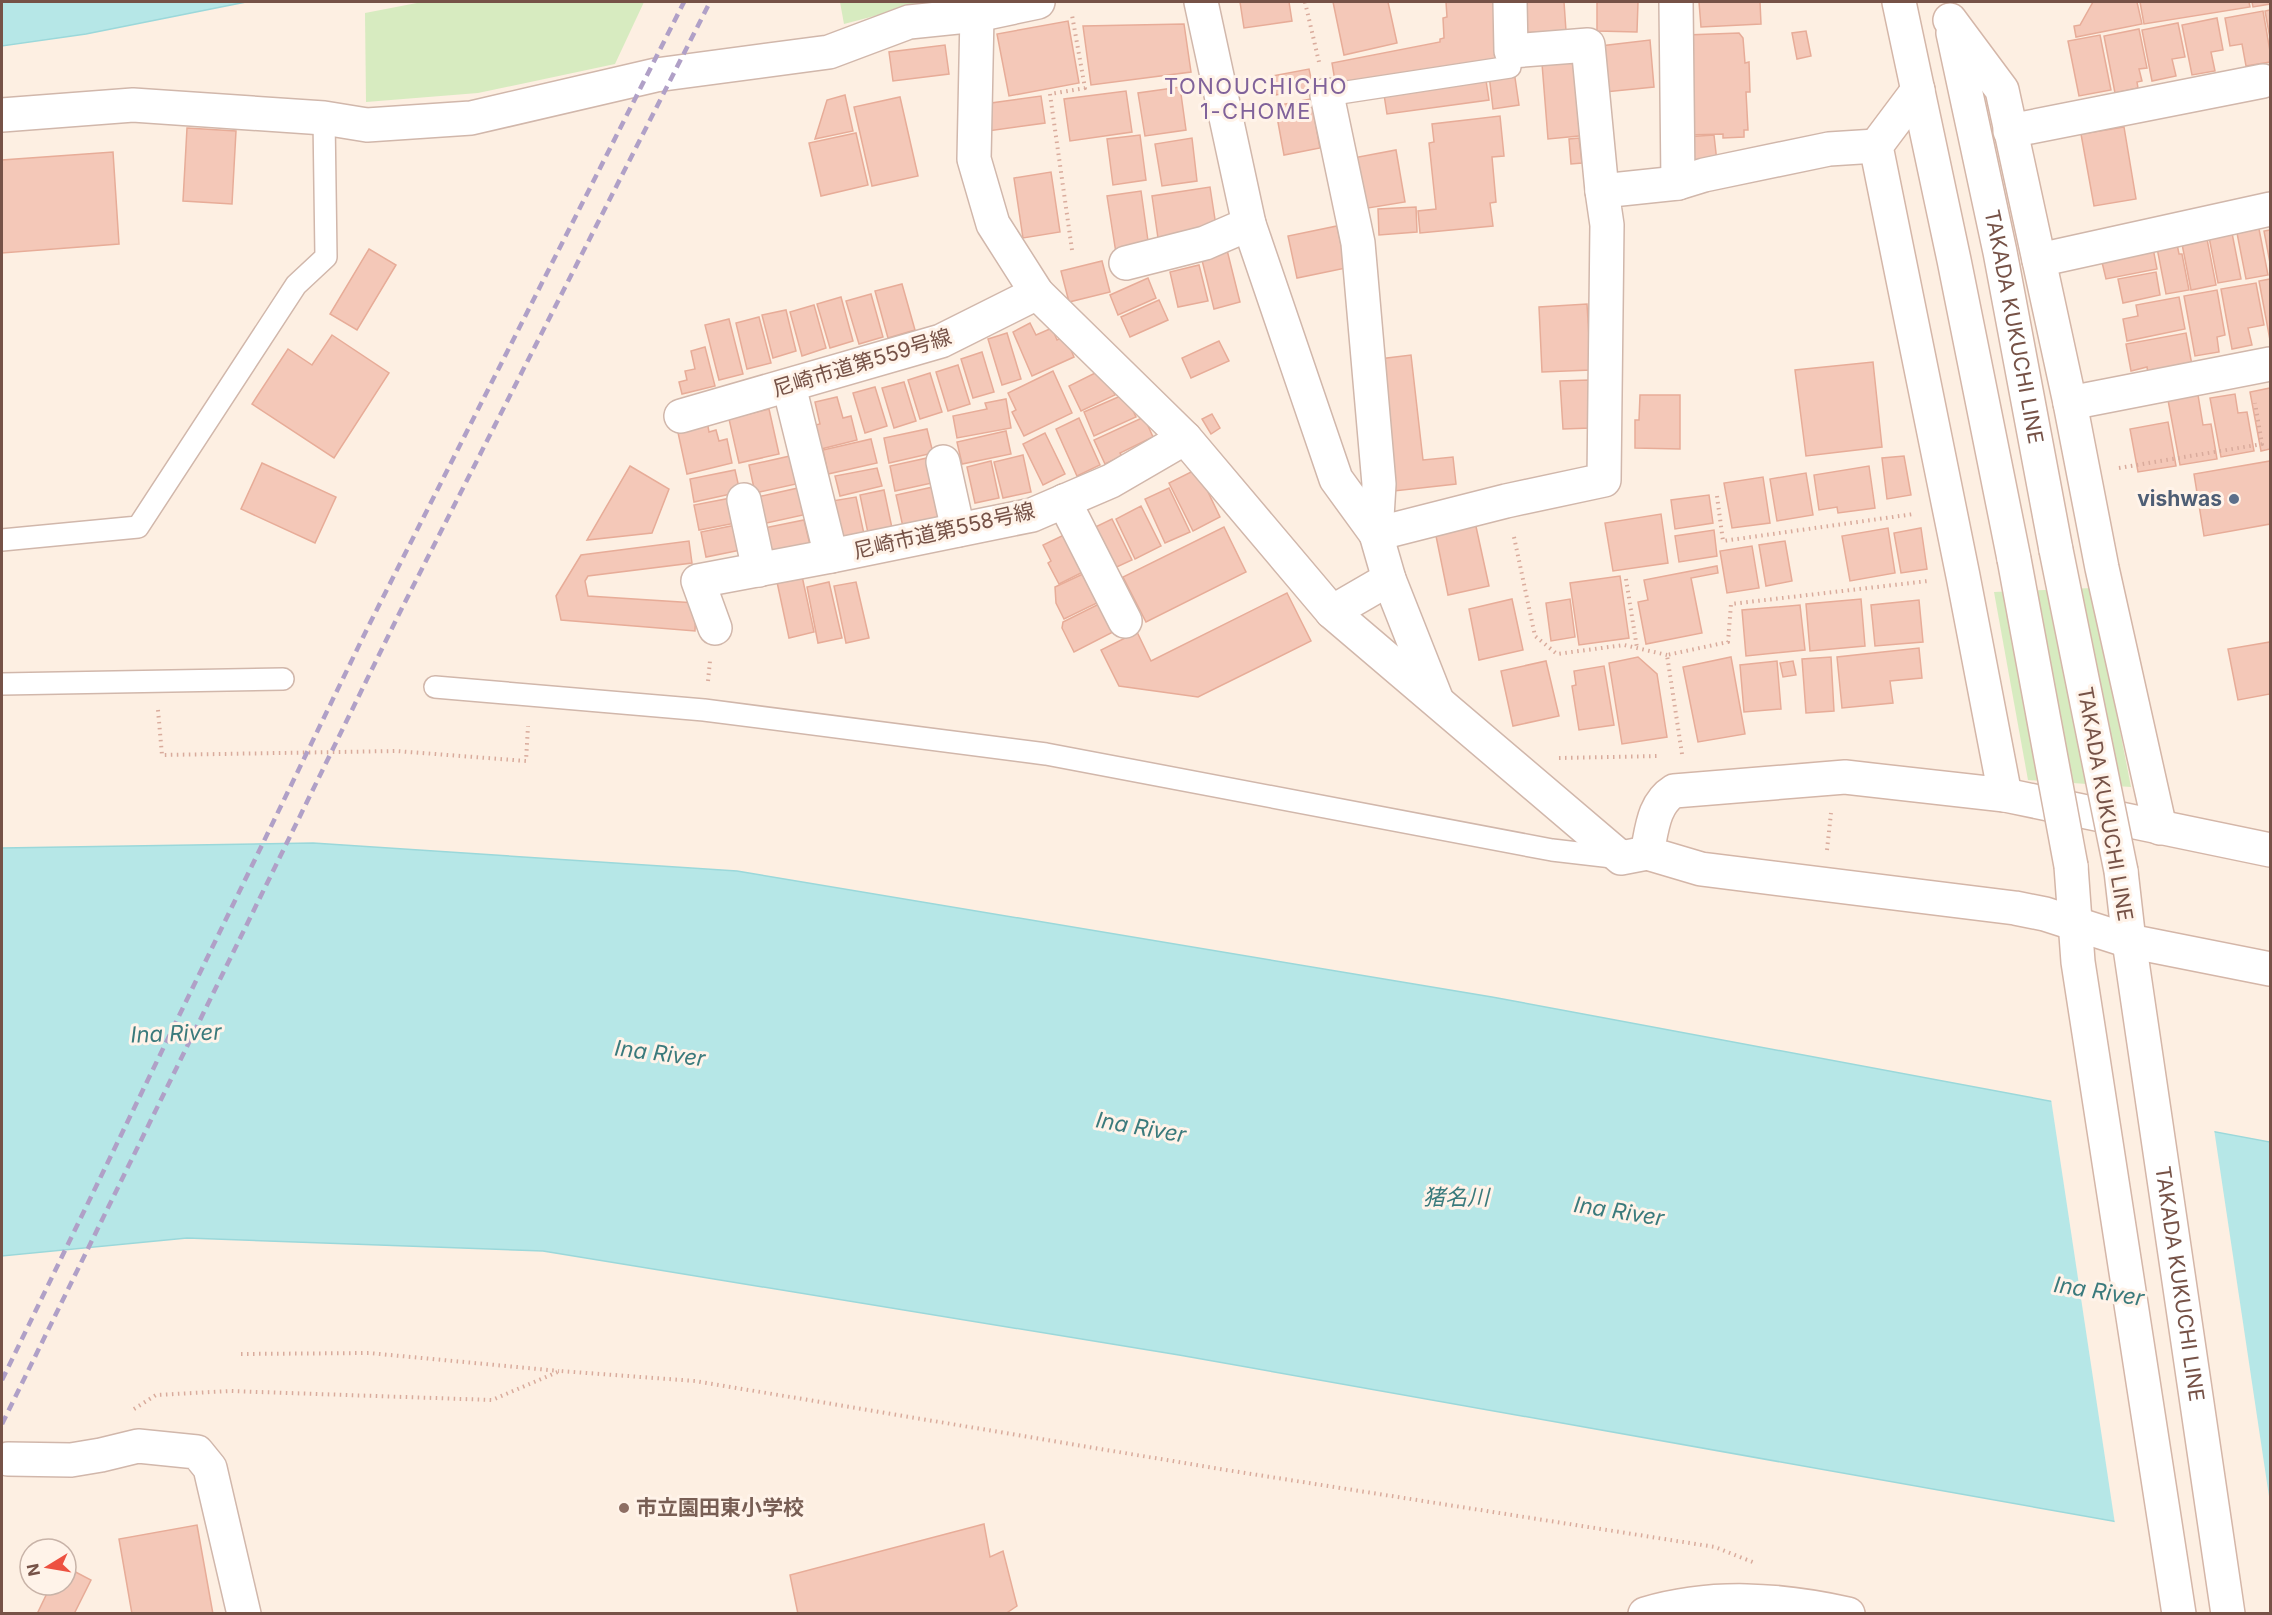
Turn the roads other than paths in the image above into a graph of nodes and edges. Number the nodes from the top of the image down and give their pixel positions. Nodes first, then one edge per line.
1 (1038, 2) edge
2 (1201, 2) edge
3 (1510, 2) edge
4 (1676, 2) edge
5 (1899, 2) edge
6 (1948, 11) edge
7 (977, 15) junction
8 (1511, 51) junction
9 (2263, 81) dead end
10 (1918, 90) junction
11 (1327, 95) joint
12 (2, 115) edge
13 (324, 118) junction
14 (2010, 131) junction
15 (1876, 146) junction
16 (1678, 183) junction
17 (1602, 190) junction
18 (2271, 209) edge
19 (1249, 224) junction
20 (2039, 260) junction
21 (1126, 263) dead end
22 (1037, 293) junction
23 (2260, 367) edge
24 (789, 386) junction
25 (2070, 403) junction
26 (681, 416) dead end
27 (1185, 438) junction
28 (943, 462) dead end
29 (744, 500) dead end
30 (1064, 501) junction
31 (958, 530) junction
32 (1376, 534) junction
33 (2, 540) edge
34 (831, 556) junction
35 (759, 570) junction
36 (1389, 579) junction
37 (1332, 612) junction
38 (1125, 621) dead end
39 (715, 628) road end
40 (283, 679) dead end
41 (2, 684) edge
42 (435, 687) dead end
43 (1438, 703) junction
44 (2005, 795) junction
45 (2160, 828) junction
46 (2271, 850) edge
47 (1634, 856) junction
48 (2074, 924) junction
49 (2129, 940) junction
50 (2271, 969) edge
51 (8, 1459) dead end
52 (244, 1614) edge
53 (1645, 1614) edge
54 (1848, 1614) edge
55 (2179, 1614) edge
56 (2228, 1614) edge

1 - 7 street
2 - 19 street
3 - 8 street
4 - 16 street
5 - 10 street
6 - 14 street
6 - 49 street, TAKADA KUKUCHI LINE, bridge
7 - 13 street
7 - 22 street
8 - 11 lane
8 - 17 street
9 - 14 street
10 - 15 street
10 - 48 street, bridge
11 - 32 street
12 - 13 street
13 - 33 lane
14 - 20 street
15 - 16 street
15 - 44 street
16 - 17 street
17 - 32 street
18 - 20 street
19 - 21 street
19 - 32 street
20 - 25 street
22 - 24 street, 尼崎市道第559号線
22 - 27 street
23 - 25 street
24 - 26 street, 尼崎市道第559号線
24 - 34 street, 尼崎市道第558号線
25 - 45 street
27 - 30 street, 尼崎市道第558号線
27 - 37 street
28 - 31 street
29 - 35 street
30 - 31 street, 尼崎市道第558号線
30 - 38 street
31 - 34 street, 尼崎市道第558号線
32 - 36 street
34 - 35 street, 尼崎市道第558号線
35 - 39 street, 尼崎市道第558号線
36 - 37 street
36 - 43 street
37 - 43 street
40 - 41 lane
42 - 47 lane
43 - 47 street
44 - 45 street
44 - 47 street
45 - 46 street
47 - 48 street
48 - 49 street
48 - 55 street
49 - 50 street
49 - 56 street, TAKADA KUKUCHI LINE
51 - 52 street
53 - 54 street

